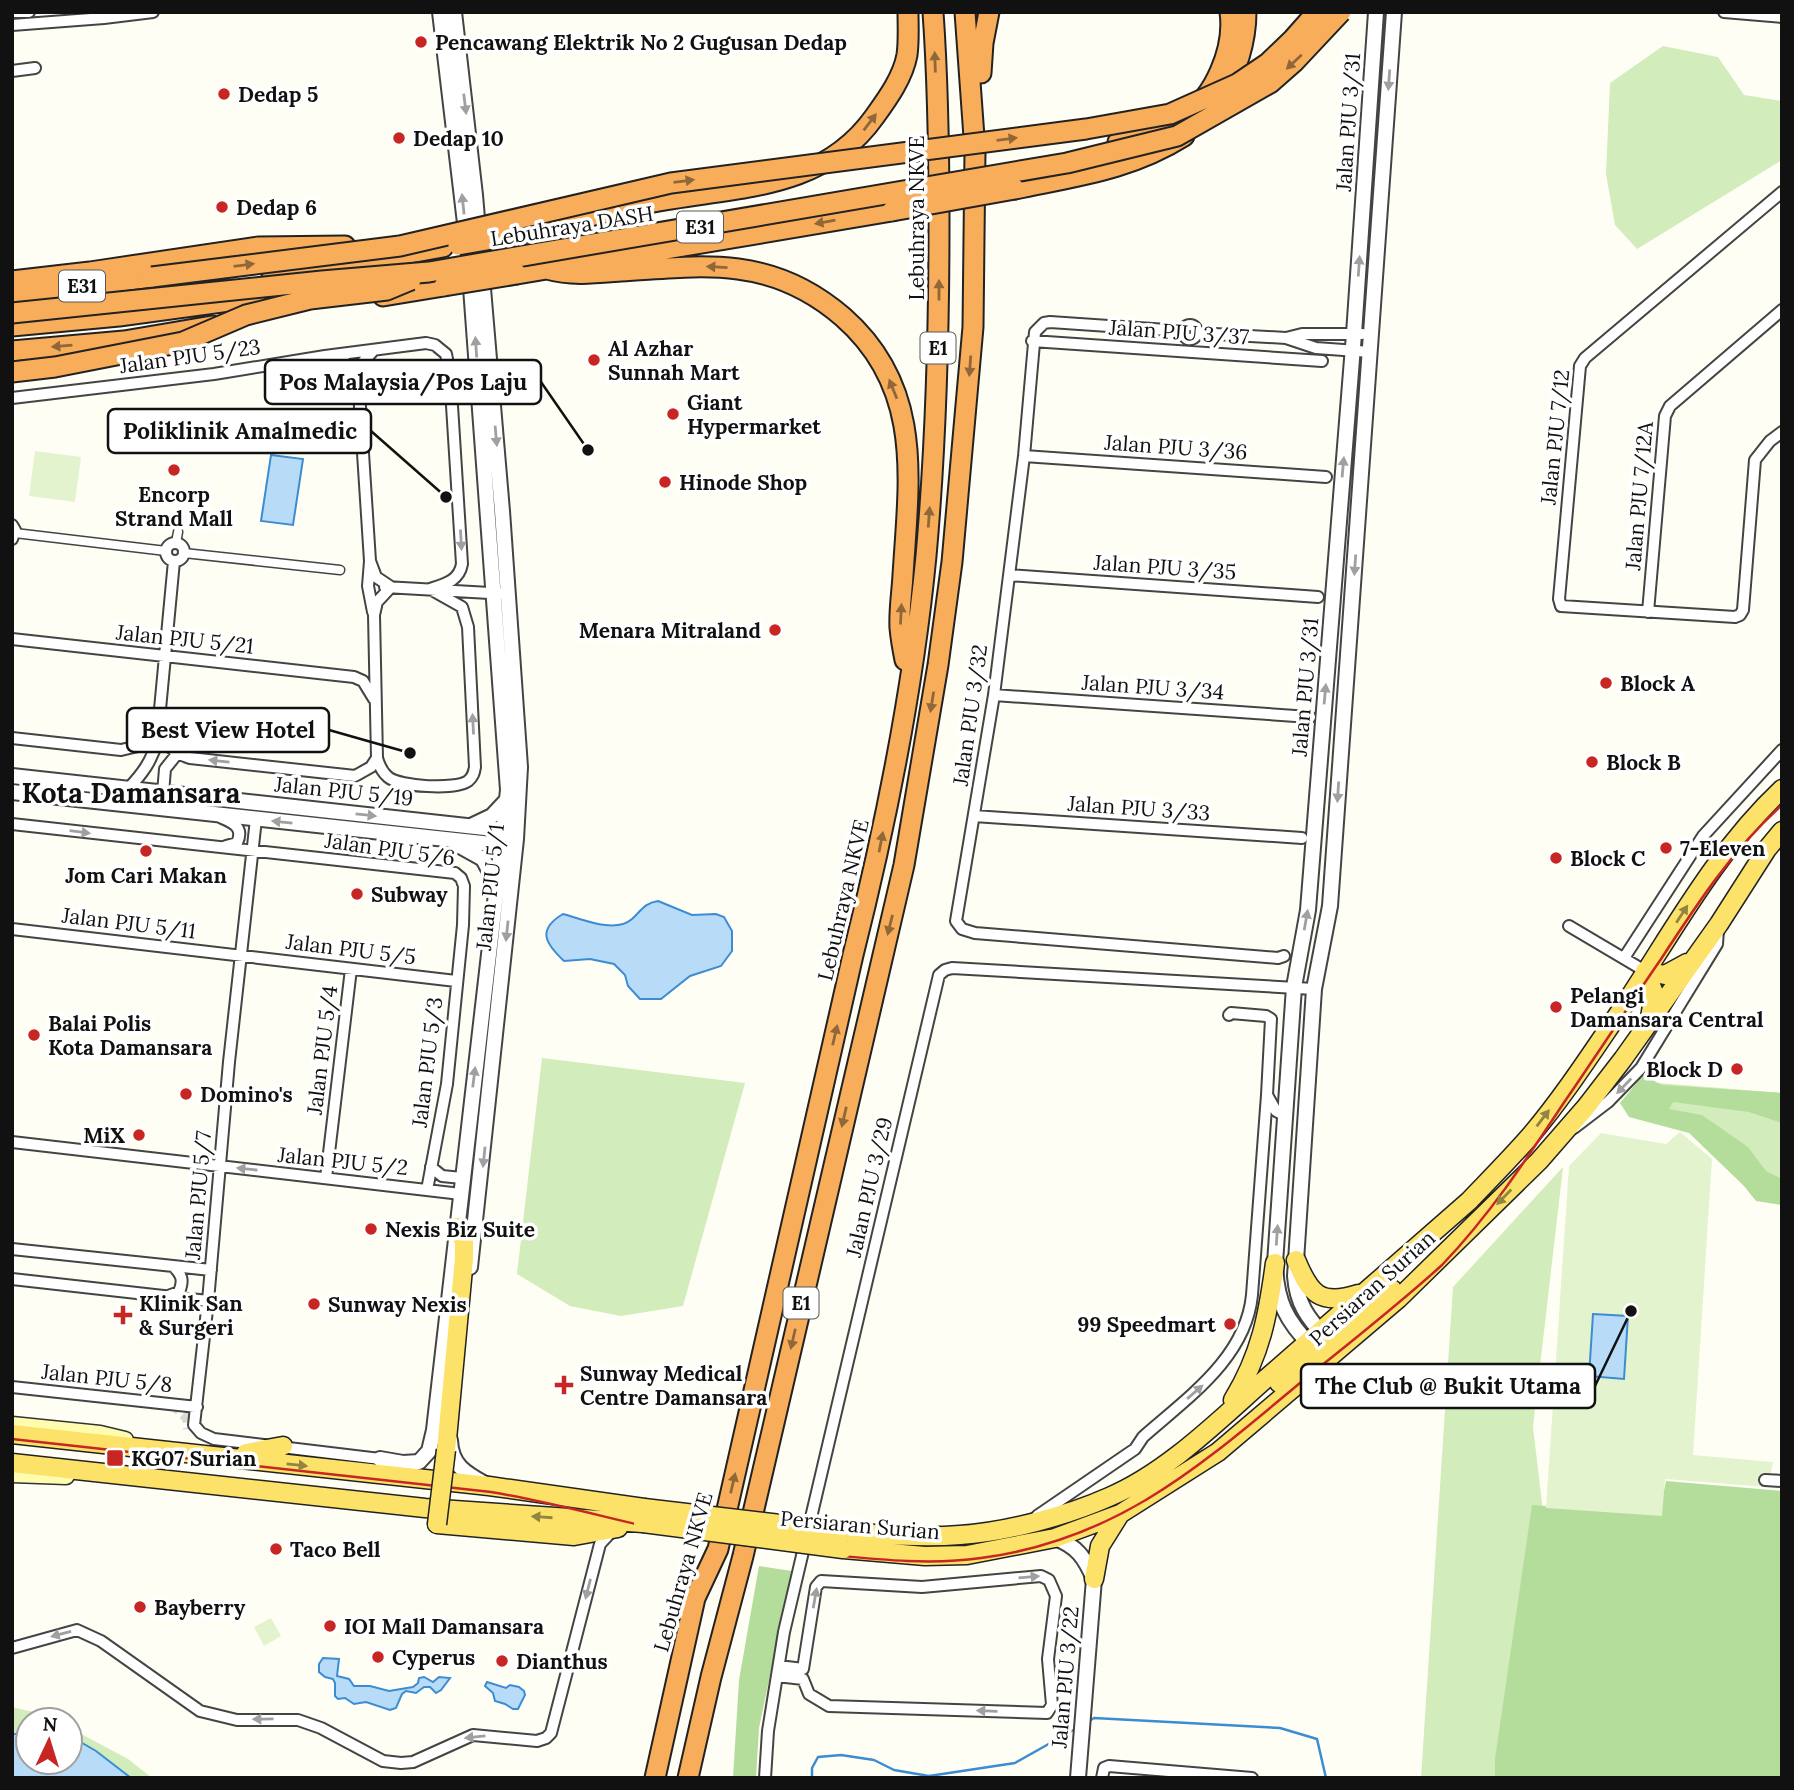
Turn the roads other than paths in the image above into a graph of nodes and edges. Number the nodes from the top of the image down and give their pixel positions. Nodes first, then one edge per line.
1 (14, 12) edge
2 (29, 12) edge
3 (153, 12) edge
4 (440, 12) edge
5 (454, 12) edge
6 (908, 12) edge
7 (933, 12) edge
8 (965, 12) edge
9 (989, 12) edge
10 (1230, 12) edge
11 (1246, 12) edge
12 (1317, 12) edge
13 (1341, 12) edge
14 (1376, 12) edge
15 (1394, 12) edge
16 (1724, 12) edge
17 (1782, 17) edge
18 (12, 25) edge
19 (35, 68) dead end
20 (12, 71) edge
21 (455, 81) junction
22 (975, 151) junction
23 (1782, 192) edge
24 (400, 246) junction
25 (514, 266) junction
26 (547, 269) junction
27 (438, 275) junction
28 (12, 281) edge
29 (12, 295) edge
30 (1782, 310) edge
31 (12, 313) edge
32 (119, 316) junction
33 (12, 326) edge
34 (1354, 334) junction
35 (1372, 335) junction
36 (1286, 338) junction
37 (1032, 341) junction
38 (12, 351) edge
39 (373, 351) junction
40 (1352, 351) junction
41 (1371, 352) junction
42 (325, 356) junction
43 (1322, 361) dead end
44 (12, 372) edge
45 (358, 376) junction
46 (12, 398) edge
47 (1782, 432) edge
48 (1024, 456) junction
49 (1326, 477) dead end
50 (13, 532) edge
51 (166, 551) junction
52 (184, 553) junction
53 (174, 561) junction
54 (370, 561) junction
55 (340, 570) dead end
56 (1009, 576) junction
57 (368, 586) junction
58 (391, 587) junction
59 (430, 589) junction
60 (501, 593) junction
61 (1318, 597) dead end
62 (1648, 612) junction
63 (374, 615) junction
64 (12, 639) edge
65 (374, 655) junction
66 (164, 656) junction
67 (354, 677) junction
68 (909, 682) junction
69 (994, 695) junction
70 (377, 709) junction
71 (1310, 717) dead end
72 (159, 723) junction
73 (12, 738) edge
74 (1782, 750) edge
75 (177, 754) junction
76 (377, 758) junction
77 (12, 776) edge
78 (128, 789) junction
79 (1782, 789) edge
80 (12, 792) edge
81 (163, 793) junction
82 (506, 801) junction
83 (216, 814) junction
84 (974, 816) junction
85 (256, 819) junction
86 (12, 824) edge
87 (470, 826) junction
88 (503, 830) junction
89 (1782, 831) edge
90 (1301, 838) dead end
91 (516, 839) junction
92 (447, 840) junction
93 (502, 845) junction
94 (220, 848) junction
95 (252, 851) junction
96 (497, 886) junction
97 (1719, 924) junction
98 (1569, 926) dead end
99 (12, 929) edge
100 (1697, 954) junction
101 (241, 956) junction
102 (1284, 957) dead end
103 (1624, 958) junction
104 (351, 969) junction
105 (1645, 971) junction
106 (456, 981) junction
107 (1294, 987) junction
108 (1314, 989) junction
109 (1229, 1015) dead end
110 (1650, 1020) junction
111 (1267, 1095) junction
112 (1285, 1116) junction
113 (1567, 1130) junction
114 (12, 1142) edge
115 (220, 1166) junction
116 (431, 1167) junction
117 (326, 1178) junction
118 (462, 1178) junction
119 (428, 1190) junction
120 (461, 1194) junction
121 (457, 1227) junction
122 (12, 1249) edge
123 (1296, 1260) junction
124 (1275, 1263) junction
125 (173, 1266) junction
126 (211, 1270) junction
127 (12, 1279) edge
128 (1416, 1281) junction
129 (1364, 1292) junction
130 (168, 1296) junction
131 (208, 1301) junction
132 (1318, 1342) junction
133 (12, 1387) edge
134 (197, 1407) junction
135 (1222, 1418) junction
136 (12, 1425) edge
137 (188, 1432) dead end
138 (12, 1434) edge
139 (430, 1443) junction
140 (283, 1446) junction
141 (450, 1448) junction
142 (150, 1449) junction
143 (175, 1451) junction
144 (229, 1457) junction
145 (380, 1459) joint
146 (12, 1463) edge
147 (12, 1474) edge
148 (126, 1475) junction
149 (86, 1478) joint
150 (1765, 1480) dead end
151 (1782, 1481) edge
152 (489, 1486) junction
153 (1120, 1514) junction
154 (641, 1518) junction
155 (1026, 1523) junction
156 (615, 1529) junction
157 (1062, 1535) junction
158 (846, 1540) junction
159 (1094, 1579) junction
160 (12, 1648) edge
161 (778, 1671) junction
162 (655, 1778) edge
163 (688, 1778) edge
164 (765, 1778) edge
165 (1078, 1778) edge
166 (1102, 1778) edge
167 (1252, 1778) edge

1 - 2 street
3 - 18 street
4 - 21 street
5 - 21 street
32 -> 6 highway, bridge
68 -> 7 highway, Lebuhraya NKVE / E1
8 - 22 highway, E1
9 - 22 highway
10 - 25 highway
11 -> 26 highway, bridge
24 -> 12 highway, Lebuhraya DASH / E31, bridge
13 -> 27 highway, Lebuhraya DASH / E31, bridge
34 -> 14 street, Jalan PJU 3/31
15 -> 35 street, Jalan PJU 3/31
16 - 17 street
19 - 20 street
21 - 60 street, Jalan PJU 5/1
22 -> 163 highway, E1
23 - 62 street, Jalan PJU 7/12
24 - 28 highway, bridge
29 -> 24 highway, Lebuhraya DASH / E31, bridge
25 - 26 highway
25 - 27 highway, bridge
68 -> 26 highway
27 - 31 highway, Lebuhraya DASH / E31, bridge
27 - 32 highway
27 -> 38 highway
27 - 44 highway, bridge
30 - 62 street, Jalan PJU 7/12A
32 - 33 highway
34 - 35 street
34 - 36 street
34 - 40 street, Jalan PJU 3/31
35 - 41 street, Jalan PJU 3/31
36 - 37 street
36 - 40 street
37 - 43 street, Jalan PJU 3/37
37 - 48 street, Jalan PJU 3/32
39 - 42 street, Jalan PJU 5/23
39 - 45 street
39 -> 59 street, Jalan PJU 5/23
40 - 41 street
107 -> 40 street, Jalan PJU 3/31
41 -> 108 street, Jalan PJU 3/31
42 - 45 street
42 - 46 street, Jalan PJU 5/23
45 - 54 street
47 - 62 street
48 - 49 street, Jalan PJU 3/36
48 - 56 street, Jalan PJU 3/32
50 - 51 street
51 - 52 street
51 - 53 street
52 - 53 street
52 - 55 street
53 - 66 street
54 - 57 street
54 - 58 street
56 - 61 street, Jalan PJU 3/35
56 - 69 street, Jalan PJU 3/32
57 - 58 street
57 - 63 street
58 - 59 street
58 - 63 street
59 - 60 street
76 -> 59 street
60 - 82 street, Jalan PJU 5/1
60 - 91 street, Jalan PJU 5/1
63 - 65 street
64 - 66 street, Jalan PJU 5/21
65 - 67 street
65 - 70 street
66 - 67 street, Jalan PJU 5/21
66 - 72 street
67 - 70 street
162 -> 68 highway, Lebuhraya NKVE / E1
69 - 71 street, Jalan PJU 3/34
69 - 84 street, Jalan PJU 3/32
70 - 76 street
72 - 73 street
72 - 75 street
72 - 78 street
74 - 103 street
76 -> 75 street
75 - 81 street
77 - 78 street, Jalan PJU 5/19
78 - 81 street, Jalan PJU 5/19
105 -> 79 main road, Persiaran Surian
80 - 83 street, Jalan PJU 5/19
81 -> 87 street, Jalan PJU 5/19
82 - 87 street
82 - 88 street, Jalan PJU 5/1
83 - 85 street, Jalan PJU 5/19
83 - 94 street
84 - 90 street, Jalan PJU 3/33
84 - 102 street, Jalan PJU 3/32
92 -> 85 street, Jalan PJU 5/19
85 - 95 street, Jalan PJU 5/7
86 -> 94 street, Jalan PJU 5/6
87 - 88 street, Jalan PJU 5/19
88 - 91 street
88 - 93 street, Jalan PJU 5/1
89 - 97 main road, Persiaran Surian
91 - 93 street
91 -> 141 street, Jalan PJU 5/1
92 - 93 street, Jalan PJU 5/19
92 - 96 street
93 - 96 street, Jalan PJU 5/1
94 - 95 street, Jalan PJU 5/6
95 - 101 street, Jalan PJU 5/7
95 - 106 street, Jalan PJU 5/6
118 -> 96 street, Jalan PJU 5/1
97 - 100 main road, Persiaran Surian
97 -> 113 street
98 - 103 street
99 - 101 street, Jalan PJU 5/11
100 - 105 main road
100 - 110 main road, Persiaran Surian
101 - 104 street, Jalan PJU 5/5
101 - 115 street, Jalan PJU 5/7
103 - 105 street
104 - 106 street, Jalan PJU 5/5
104 - 117 street, Jalan PJU 5/4
105 - 110 main road
129 -> 105 main road, Persiaran Surian
106 - 116 street, Jalan PJU 5/3
107 - 108 street, Jalan PJU 3/29
107 - 112 street, Jalan PJU 3/31
107 - 161 street, Jalan PJU 3/29
108 - 123 street, Jalan PJU 3/31
109 - 111 street
110 - 113 main road, Persiaran Surian
111 - 112 street
155 -> 111 street
124 -> 112 street, Jalan PJU 3/31
113 -> 128 main road, Persiaran Surian
114 - 115 street, Jalan PJU 5/2
117 -> 115 street, Jalan PJU 5/2
115 - 126 street, Jalan PJU 5/7
116 - 118 street
116 - 119 street, Jalan PJU 5/3
117 - 119 street, Jalan PJU 5/2
118 - 120 street, Jalan PJU 5/1
119 - 120 street, Jalan PJU 5/2
120 - 121 street, Jalan PJU 5/1
121 - 139 street, Jalan PJU 5/1
121 - 156 main road, bridge
122 - 125 street
123 - 129 main road
123 - 132 street, Jalan PJU 3/31
124 - 132 street, Jalan PJU 3/31
124 - 135 main road
125 - 126 street
125 - 130 street
126 - 131 street, Jalan PJU 5/7
127 - 130 street
128 - 132 main road
128 - 153 main road, Persiaran Surian
129 - 132 main road, Persiaran Surian
130 - 131 street
131 - 134 street, Jalan PJU 5/7
132 - 135 main road, Persiaran Surian
132 - 157 main road
133 - 134 street, Jalan PJU 5/8
134 - 140 street, Jalan PJU 5/7
135 - 155 main road, Persiaran Surian
136 - 142 main road
137 - 143 main road
138 - 142 main road
139 - 141 street
139 - 145 street
140 - 144 main road
140 - 145 street, Jalan PJU 5/7
141 - 152 street
142 - 143 main road
143 - 144 main road
144 -> 152 main road, Persiaran Surian
146 - 148 main road, Persiaran Surian
147 - 149 main road
148 - 149 main road
154 -> 148 main road, Persiaran Surian
150 - 151 street
152 - 154 main road, Persiaran Surian
153 - 157 main road, Persiaran Surian
153 - 159 main road
154 - 156 main road
154 - 158 main road, Persiaran Surian, bridge
155 - 158 main road, Persiaran Surian
156 -> 160 street
157 - 158 main road, Persiaran Surian
157 - 159 street
159 - 165 street, Jalan PJU 3/22
161 -> 161 street
161 - 164 street, Jalan PJU 3/29
166 - 167 street

